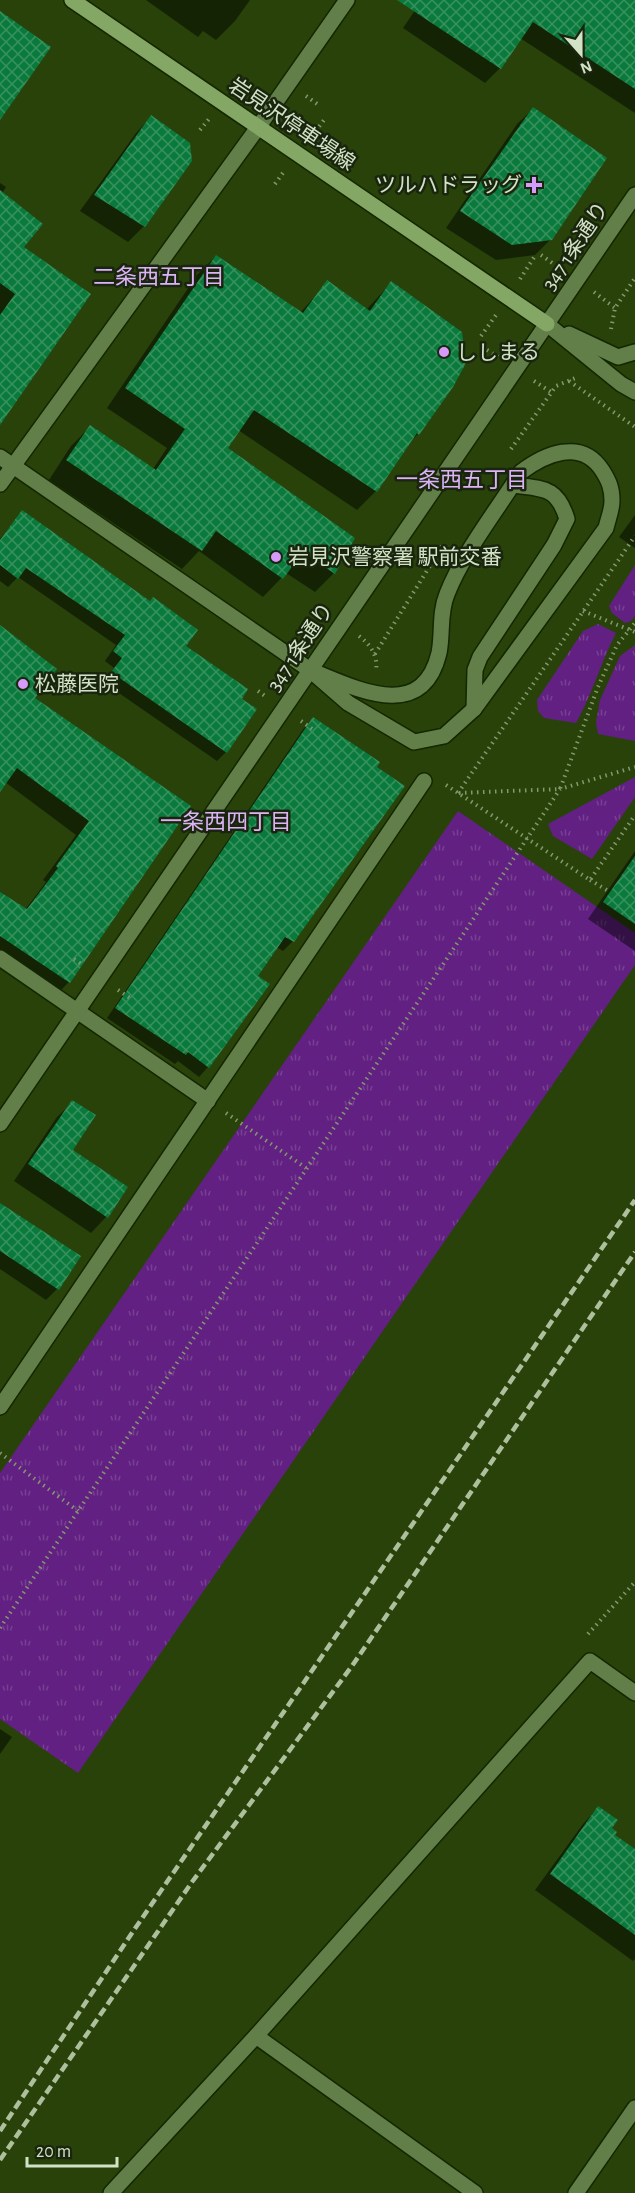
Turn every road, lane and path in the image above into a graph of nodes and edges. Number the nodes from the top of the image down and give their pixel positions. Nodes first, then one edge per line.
1 (72, 0) edge
2 (347, 0) edge
3 (259, 126) junction
4 (635, 195) edge
5 (547, 324) junction
6 (635, 352) edge
7 (569, 381) dead end
8 (635, 392) edge
9 (635, 427) edge
10 (7, 461) edge
11 (0, 484) edge
12 (513, 485) junction
13 (635, 536) edge
14 (583, 611) junction
15 (635, 623) edge
16 (342, 624) junction
17 (629, 631) junction
18 (635, 632) edge
19 (310, 670) junction
20 (363, 690) junction
21 (474, 709) junction
22 (635, 767) edge
23 (424, 781) dead end
24 (441, 782) dead end
25 (560, 789) junction
26 (458, 793) junction
27 (635, 815) edge
28 (527, 838) junction
29 (590, 880) junction
30 (610, 892) dead end
31 (0, 958) edge
32 (77, 1011) junction
33 (208, 1101) junction
34 (0, 1124) edge
35 (306, 1168) junction
36 (0, 1407) edge
37 (0, 1453) edge
38 (78, 1511) junction
39 (635, 1582) edge
40 (0, 1628) edge
41 (588, 1634) dead end
42 (635, 1693) edge
43 (256, 2036) junction
44 (635, 2108) edge
45 (111, 2193) edge
46 (475, 2193) edge
47 (576, 2193) edge

1 - 3 main road, 岩見沢停車場線
2 - 3 street
3 - 5 main road, 岩見沢停車場線
3 - 10 street
4 - 5 street, 347 1条通り
5 - 6 street
5 - 8 street
5 - 16 street, 347 1条通り
7 - 9 path
10 - 11 street
10 - 19 street
12 - 20 street
12 - 21 street
12 - 21 street
13 - 14 path
14 - 17 path
14 - 26 path
15 - 17 path
16 - 19 street, 347 1条通り
16 - 20 path
17 - 18 path
17 - 25 path
19 - 20 street
19 - 21 street
19 - 32 street, 347 1条通り
22 - 25 path
23 - 33 street
24 - 26 path
25 - 26 path
25 - 28 path
26 - 28 path
27 - 29 path
28 - 29 path
28 - 35 path
29 - 30 path
31 - 32 street
32 - 33 street
32 - 34 street, 347 1条通り
33 - 35 path
33 - 36 street
35 - 38 path
37 - 38 path
38 - 40 path
39 - 41 path
42 - 43 street
43 - 45 street
43 - 46 street
44 - 47 street

